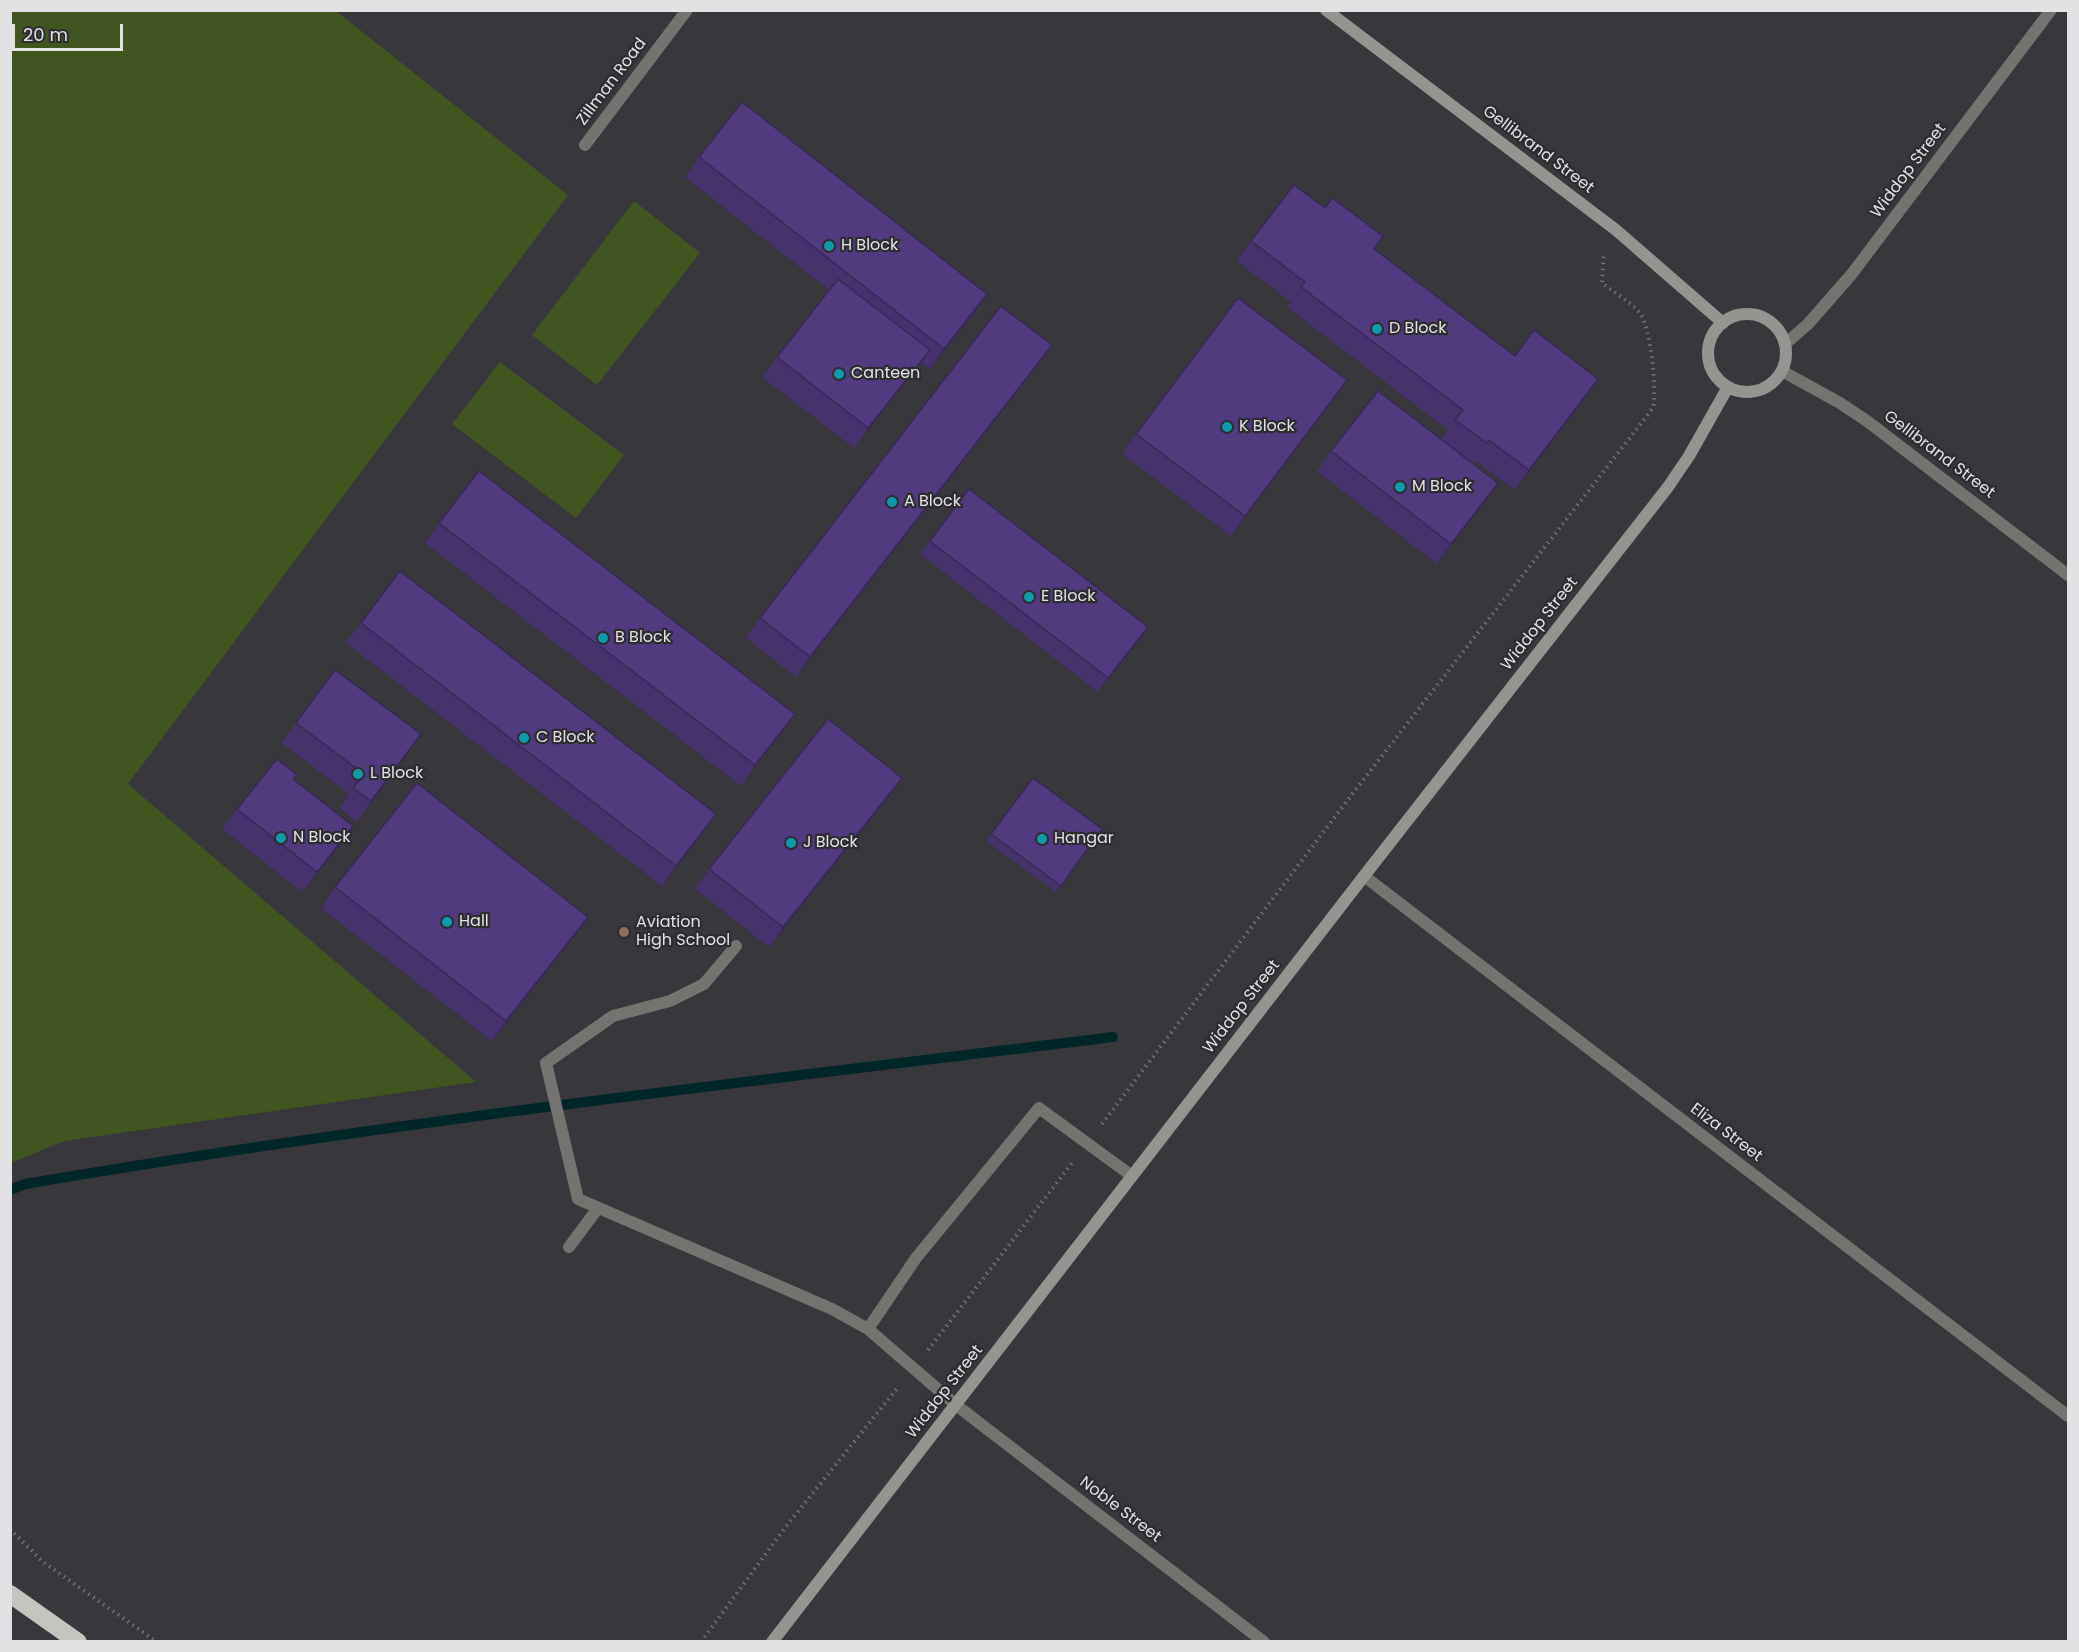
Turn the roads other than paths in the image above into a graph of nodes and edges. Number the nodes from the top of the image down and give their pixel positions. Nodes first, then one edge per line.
1 (687, 10) edge
2 (1326, 10) edge
3 (2051, 10) edge
4 (585, 145) dead end
5 (1723, 323) junction
6 (1785, 344) junction
7 (1782, 371) junction
8 (1728, 387) junction
9 (2068, 575) edge
10 (1364, 876) junction
11 (736, 946) dead end
12 (1132, 1176) junction
13 (598, 1208) junction
14 (569, 1247) dead end
15 (868, 1329) junction
16 (956, 1405) junction
17 (2068, 1416) edge
18 (10, 1594) edge
19 (78, 1641) edge
20 (772, 1641) edge
21 (1264, 1641) edge

1 - 4 street, Zillman Road
2 - 5 street, Gellibrand Street
3 - 6 street, Widdop Street
5 - 6 street
5 - 8 street
6 - 7 street
7 - 8 street
7 - 9 street, Gellibrand Street
8 - 10 street, Widdop Street
10 - 12 street, Widdop Street
10 - 17 street, Eliza Street
11 - 13 street, Noble Street
12 - 15 street
12 - 16 street, Widdop Street
13 - 14 street
13 - 15 street, Noble Street
15 - 16 street, Noble Street
16 - 20 street, Widdop Street
16 - 21 street, Noble Street
18 - 19 highway

